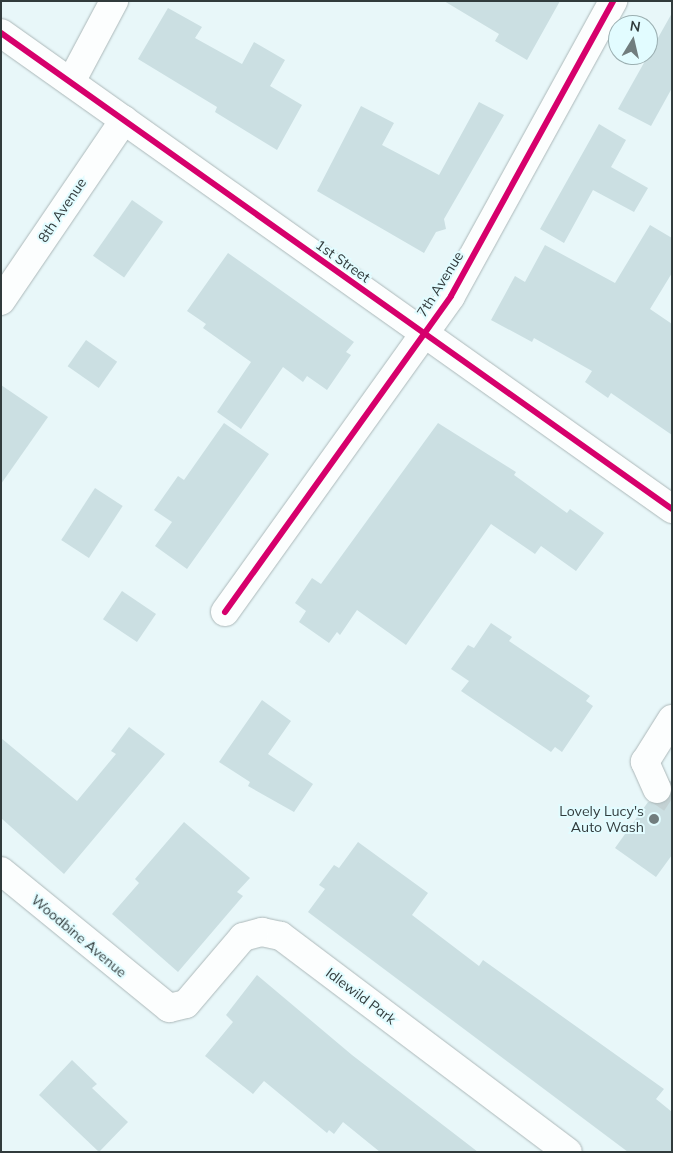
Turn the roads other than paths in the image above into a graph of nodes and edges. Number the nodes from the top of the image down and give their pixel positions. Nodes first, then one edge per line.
1 (114, 1) edge
2 (613, 1) edge
3 (1, 33) edge
4 (70, 82) junction
5 (124, 120) junction
6 (1, 301) edge
7 (424, 334) junction
8 (672, 509) edge
9 (225, 612) dead end
10 (672, 719) edge
11 (657, 789) tunnel mouth
12 (1, 871) edge
13 (157, 1000) joint
14 (568, 1152) edge

1 - 4 street
2 - 7 street, 7th Avenue
3 - 4 street, 1st Street
4 - 5 street, 1st Street
5 - 6 street, 8th Avenue
5 - 7 street, 1st Street
7 - 8 street, 1st Street
7 - 9 street, 7th Avenue
10 - 11 street
12 - 13 street, Woodbine Avenue
13 - 14 street, Idlewild Park

